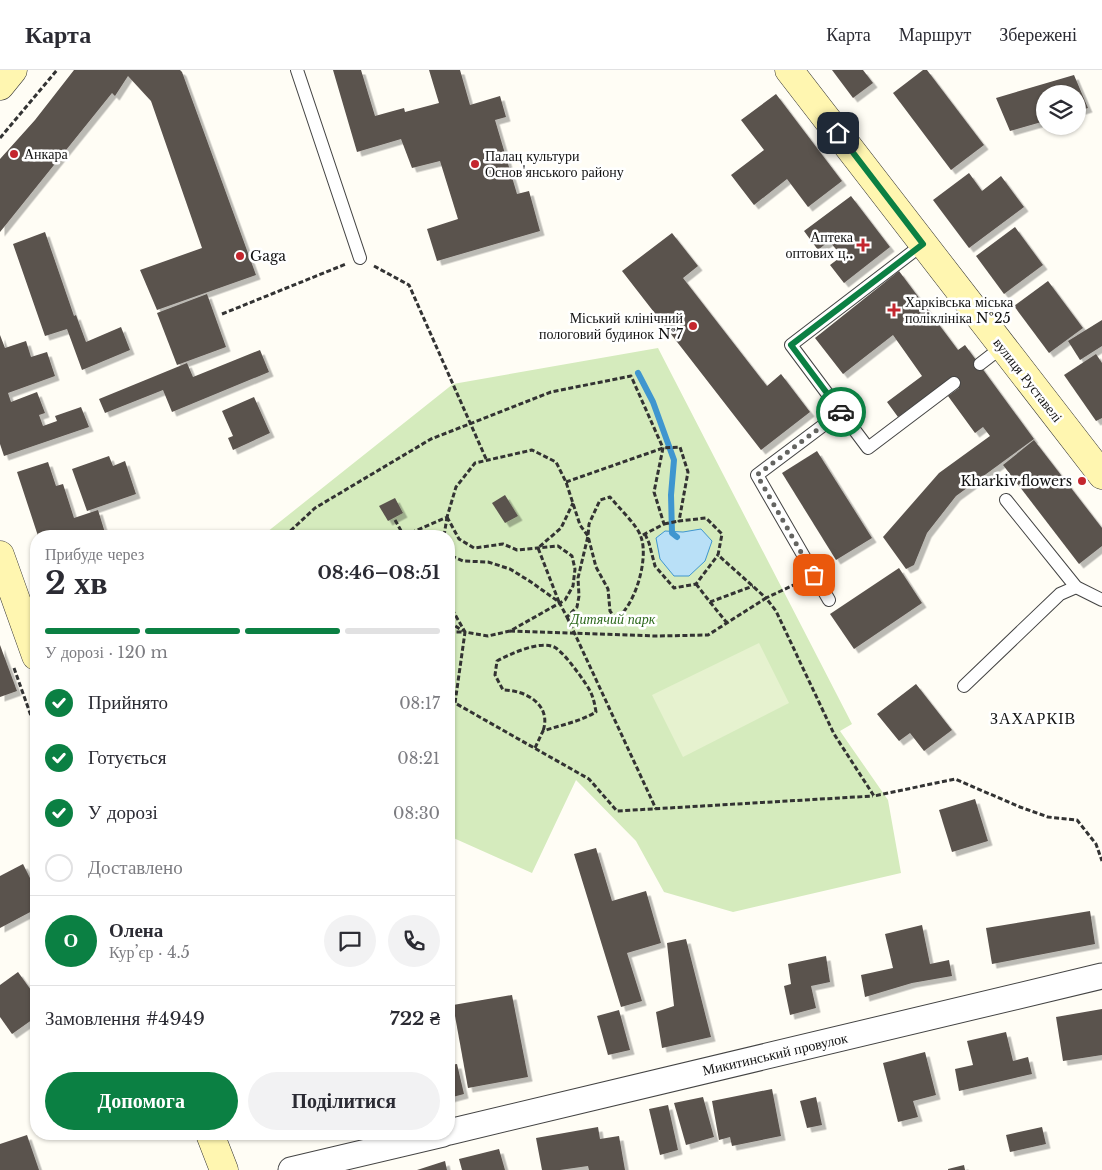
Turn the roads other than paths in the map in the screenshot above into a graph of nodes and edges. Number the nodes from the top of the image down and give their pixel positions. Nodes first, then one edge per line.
1 (13, 70) edge
2 (297, 70) edge
3 (789, 70) edge
4 (0, 86) edge
5 (923, 244) junction
6 (360, 258) road end
7 (1002, 347) junction
8 (980, 364) dead end
9 (954, 382) dead end
10 (841, 412) junction
11 (1093, 450) edge
12 (1102, 476) edge
13 (1006, 500) dead end
14 (0, 554) edge
15 (1076, 587) junction
16 (829, 600) dead end
17 (1102, 600) edge
18 (25, 661) edge
19 (964, 686) dead end
20 (1102, 976) edge
21 (455, 1131) edge
22 (212, 1140) edge
23 (418, 1140) edge
24 (224, 1170) edge
25 (291, 1170) edge

1 - 4 street
2 - 6 lane
3 - 5 street, вулиця Руставелі
5 - 7 street, вулиця Руставелі
5 - 10 lane
7 - 8 lane
7 - 11 street, вулиця Руставелі
9 - 10 lane
10 - 16 lane
11 - 12 street, вулиця Руставелі
13 - 15 lane
14 - 18 street
15 - 17 lane
15 - 19 lane
20 - 21 street, Микитинський провулок
22 - 24 street
23 - 25 street

